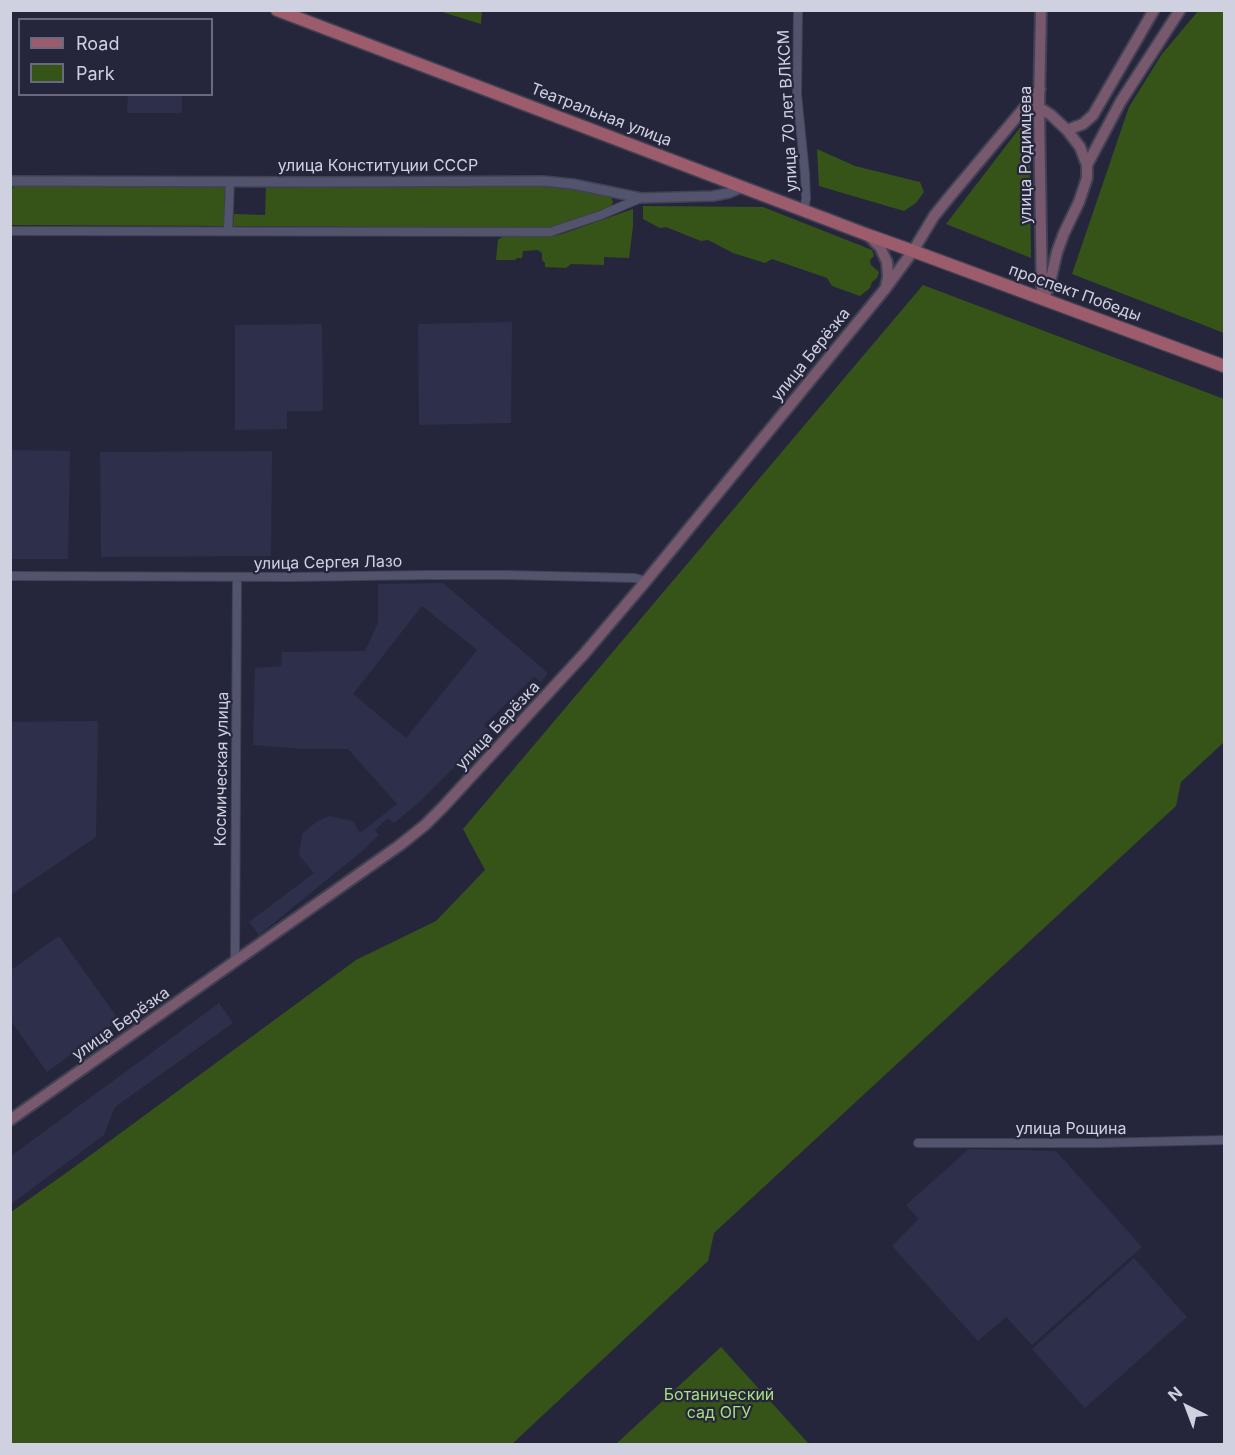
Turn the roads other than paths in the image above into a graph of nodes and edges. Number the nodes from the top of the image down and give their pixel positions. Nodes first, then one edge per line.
1 (277, 10) edge
2 (798, 10) edge
3 (1041, 10) edge
4 (1154, 10) edge
5 (1180, 10) edge
6 (1040, 88) junction
7 (1027, 104) junction
8 (1040, 107) junction
9 (1067, 130) junction
10 (1087, 165) junction
11 (10, 181) edge
12 (230, 181) junction
13 (743, 187) junction
14 (640, 198) junction
15 (804, 211) junction
16 (10, 231) edge
17 (228, 231) junction
18 (868, 235) junction
19 (914, 251) junction
20 (885, 289) junction
21 (1042, 298) junction
22 (1224, 366) edge
23 (10, 576) edge
24 (237, 577) junction
25 (646, 581) junction
26 (235, 962) junction
27 (10, 1120) edge
28 (1224, 1140) edge
29 (918, 1143) dead end

1 - 13 main road, Театральная улица
2 - 15 street, улица 70 лет ВЛКСМ
3 - 6 main road, улица Родимцева
4 - 9 main road
5 - 10 main road
6 - 7 main road, улица Берёзка
6 - 8 main road, улица Родимцева
7 - 8 main road
7 - 19 main road, улица Берёзка
8 - 9 main road
8 - 21 main road, улица Родимцева
9 - 10 main road
10 - 21 main road
11 - 12 street, улица Конституции СССР
12 - 14 street, улица Конституции СССР
12 - 17 street
13 - 14 street, улица Конституции СССР
13 - 15 main road, Театральная улица
14 - 17 street
15 - 18 main road, Театральная улица
16 - 17 street
18 - 19 main road, Театральная улица
18 - 20 main road
19 - 20 main road, улица Берёзка
19 - 21 main road, проспект Победы
20 - 25 main road, улица Берёзка
21 - 22 main road, проспект Победы
23 - 24 street, улица Сергея Лазо
24 - 25 street, улица Сергея Лазо
24 - 26 street, Космическая улица
25 - 26 main road, улица Берёзка
26 - 27 main road, улица Берёзка
28 - 29 street, улица Рощина

